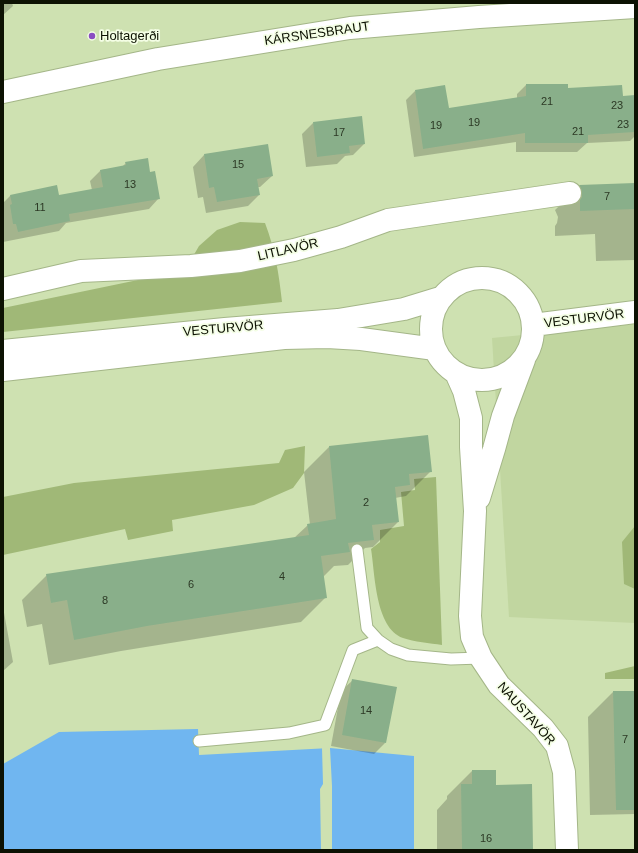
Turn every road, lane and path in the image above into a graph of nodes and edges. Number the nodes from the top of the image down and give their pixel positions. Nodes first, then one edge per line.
1 (635, 7) edge
2 (3, 92) edge
3 (570, 193) dead end
4 (3, 289) edge
5 (440, 298) junction
6 (635, 312) edge
7 (534, 325) junction
8 (435, 349) junction
9 (3, 351) edge
10 (527, 354) junction
11 (3, 370) edge
12 (456, 373) junction
13 (475, 511) junction
14 (357, 550) dead end
15 (378, 640) junction
16 (481, 658) junction
17 (199, 741) dead end
18 (567, 850) edge

1 - 2 street, KÁRSNESBRAUT
3 - 4 street, LITLAVÖR
5 - 7 street
5 - 8 street
5 - 9 street, VESTURVÖR
6 - 7 street, VESTURVÖR
7 - 10 street
8 - 11 street, VESTURVÖR
8 - 12 street
10 - 12 street
10 - 13 street, NAUSTAVÖR
12 - 13 street, NAUSTAVÖR
13 - 16 street, NAUSTAVÖR
14 - 15 lane
15 - 16 lane
15 - 17 lane
16 - 18 street, NAUSTAVÖR

